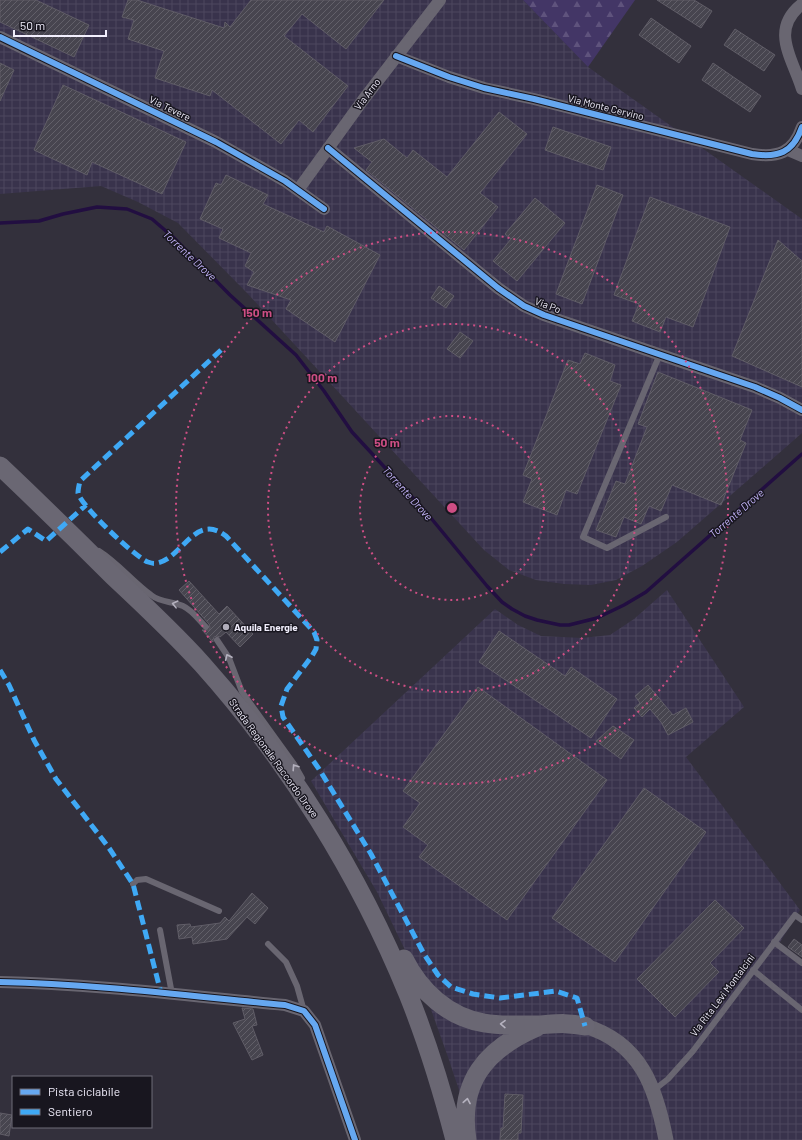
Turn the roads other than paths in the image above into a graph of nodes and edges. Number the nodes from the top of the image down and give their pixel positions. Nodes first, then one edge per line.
1 (440, 0) edge
2 (802, 4) edge
3 (0, 37) edge
4 (396, 56) junction
5 (802, 89) edge
6 (802, 127) edge
7 (328, 148) junction
8 (788, 150) junction
9 (802, 156) edge
10 (298, 190) junction
11 (324, 209) dead end
12 (660, 354) junction
13 (802, 410) edge
14 (0, 466) edge
15 (666, 517) dead end
16 (81, 544) junction
17 (206, 627) dead end
18 (217, 640) dead end
19 (308, 803) junction
20 (337, 850) junction
21 (133, 884) dead end
22 (219, 911) dead end
23 (802, 920) edge
24 (160, 930) dead end
25 (774, 942) junction
26 (268, 944) dead end
27 (802, 964) edge
28 (753, 970) junction
29 (0, 982) edge
30 (172, 994) junction
31 (802, 1010) edge
32 (304, 1011) junction
33 (542, 1024) junction
34 (585, 1026) joint
35 (423, 1036) junction
36 (654, 1090) junction
37 (356, 1140) edge
38 (445, 1140) edge
39 (455, 1140) edge
40 (468, 1140) edge
41 (666, 1140) edge

1 - 4 street, Via Arno
2 - 5 street
3 - 10 street, Via Tevere
4 - 7 street, Via Arno
4 - 8 street, Via Monte Cervino
6 - 8 street
7 - 10 street, Via Arno
7 - 12 street, Via Po
8 - 9 street
10 - 11 street, Via Tevere
12 - 13 street, Via Po
12 - 15 lane
14 - 16 main road, Strada Regionale Raccordo Drove
17 -> 16 lane
16 - 19 main road, Strada Regionale Raccordo Drove
19 -> 18 lane
19 - 20 main road, Strada Regionale Raccordo Drove
33 -> 20 main road
20 - 35 main road, Strada Regionale Raccordo Drove
21 - 22 lane
23 - 25 lane, Via Rita Levi Montalcini
24 - 30 lane
25 - 27 lane
25 - 28 lane, Via Rita Levi Montalcini
26 - 32 lane
28 - 31 lane
28 - 36 lane, Via Rita Levi Montalcini
29 - 30 street
30 - 32 street
32 - 37 street
33 - 34 main road
40 -> 33 main road
34 - 36 street
35 - 38 main road
35 - 39 main road, Strada Regionale Raccordo Drove
36 - 41 street

